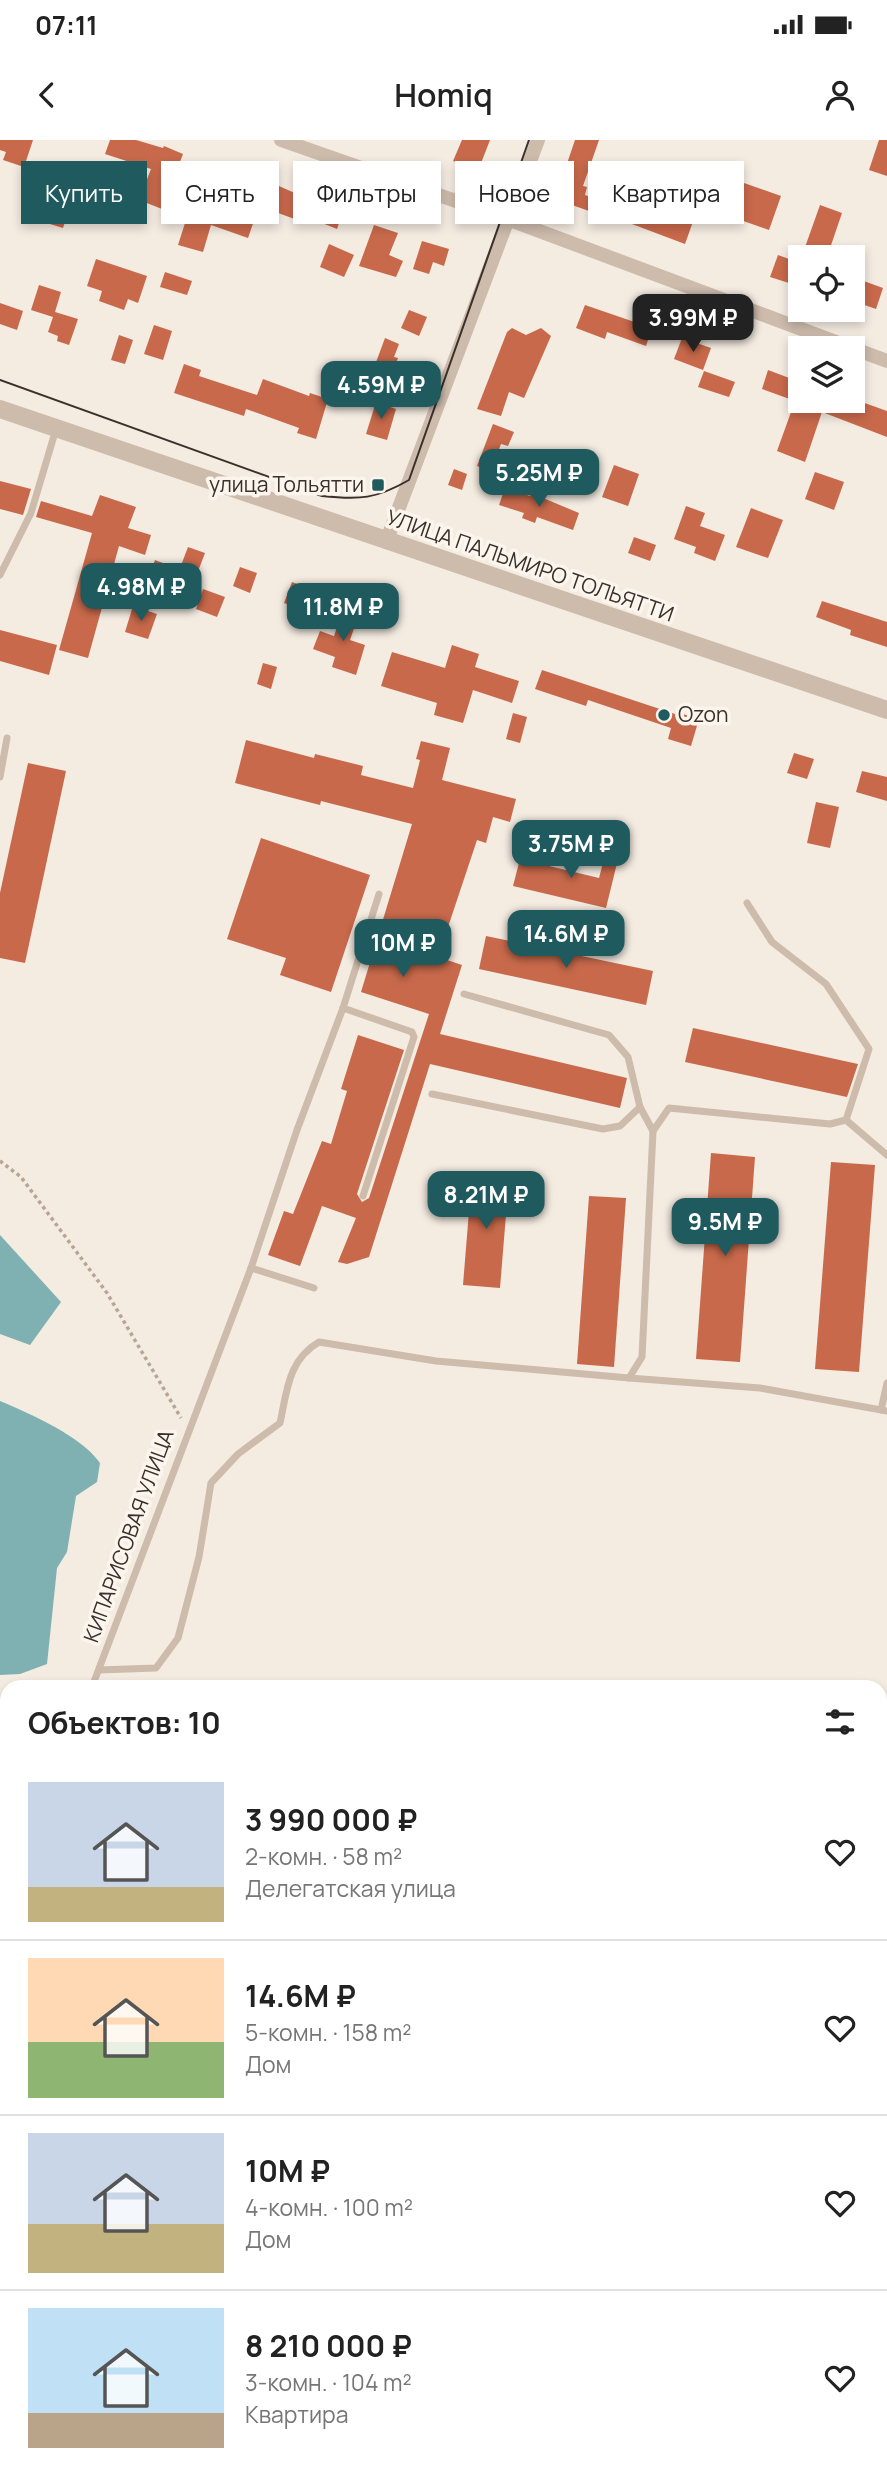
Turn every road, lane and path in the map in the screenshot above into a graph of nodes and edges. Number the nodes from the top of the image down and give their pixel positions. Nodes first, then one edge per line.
1 (281, 140) edge
2 (538, 140) edge
3 (531, 161) edge
4 (455, 201) edge
5 (508, 224) edge
6 (521, 224) edge
7 (820, 336) edge
8 (865, 353) edge
9 (887, 361) edge
10 (0, 409) edge
11 (57, 428) junction
12 (386, 542) junction
13 (0, 575) edge
14 (887, 710) edge
15 (7, 738) dead end
16 (0, 777) edge
17 (379, 894) dead end
18 (747, 903) dead end
19 (464, 994) dead end
20 (343, 1008) junction
21 (432, 1094) dead end
22 (640, 1107) junction
23 (846, 1120) junction
24 (653, 1131) junction
25 (887, 1155) edge
26 (0, 1161) edge
27 (363, 1196) dead end
28 (251, 1268) junction
29 (314, 1288) dead end
30 (629, 1378) junction
31 (887, 1383) edge
32 (884, 1411) edge
33 (189, 1432) junction
34 (99, 1670) junction
35 (95, 1680) edge

1 - 4 street
2 - 3 street
5 - 12 street
6 - 7 street
8 - 9 street
10 - 11 street, УЛИЦА ПАЛЬМИРО ТОЛЬЯТТИ
11 - 12 street, УЛИЦА ПАЛЬМИРО ТОЛЬЯТТИ
11 - 13 lane
12 - 14 street, УЛИЦА ПАЛЬМИРО ТОЛЬЯТТИ
15 - 16 lane
17 - 20 lane
18 - 23 lane
19 - 22 lane
20 - 27 lane
20 - 28 lane
21 - 22 lane
22 - 24 lane
23 - 24 lane
23 - 25 lane
24 - 30 lane
26 - 33 path, КИПАРИСОВАЯ УЛИЦА
28 - 29 lane
28 - 33 lane
30 - 32 lane
30 - 34 lane
31 - 32 lane
33 - 34 lane, КИПАРИСОВАЯ УЛИЦА
34 - 35 lane, КИПАРИСОВАЯ УЛИЦА

